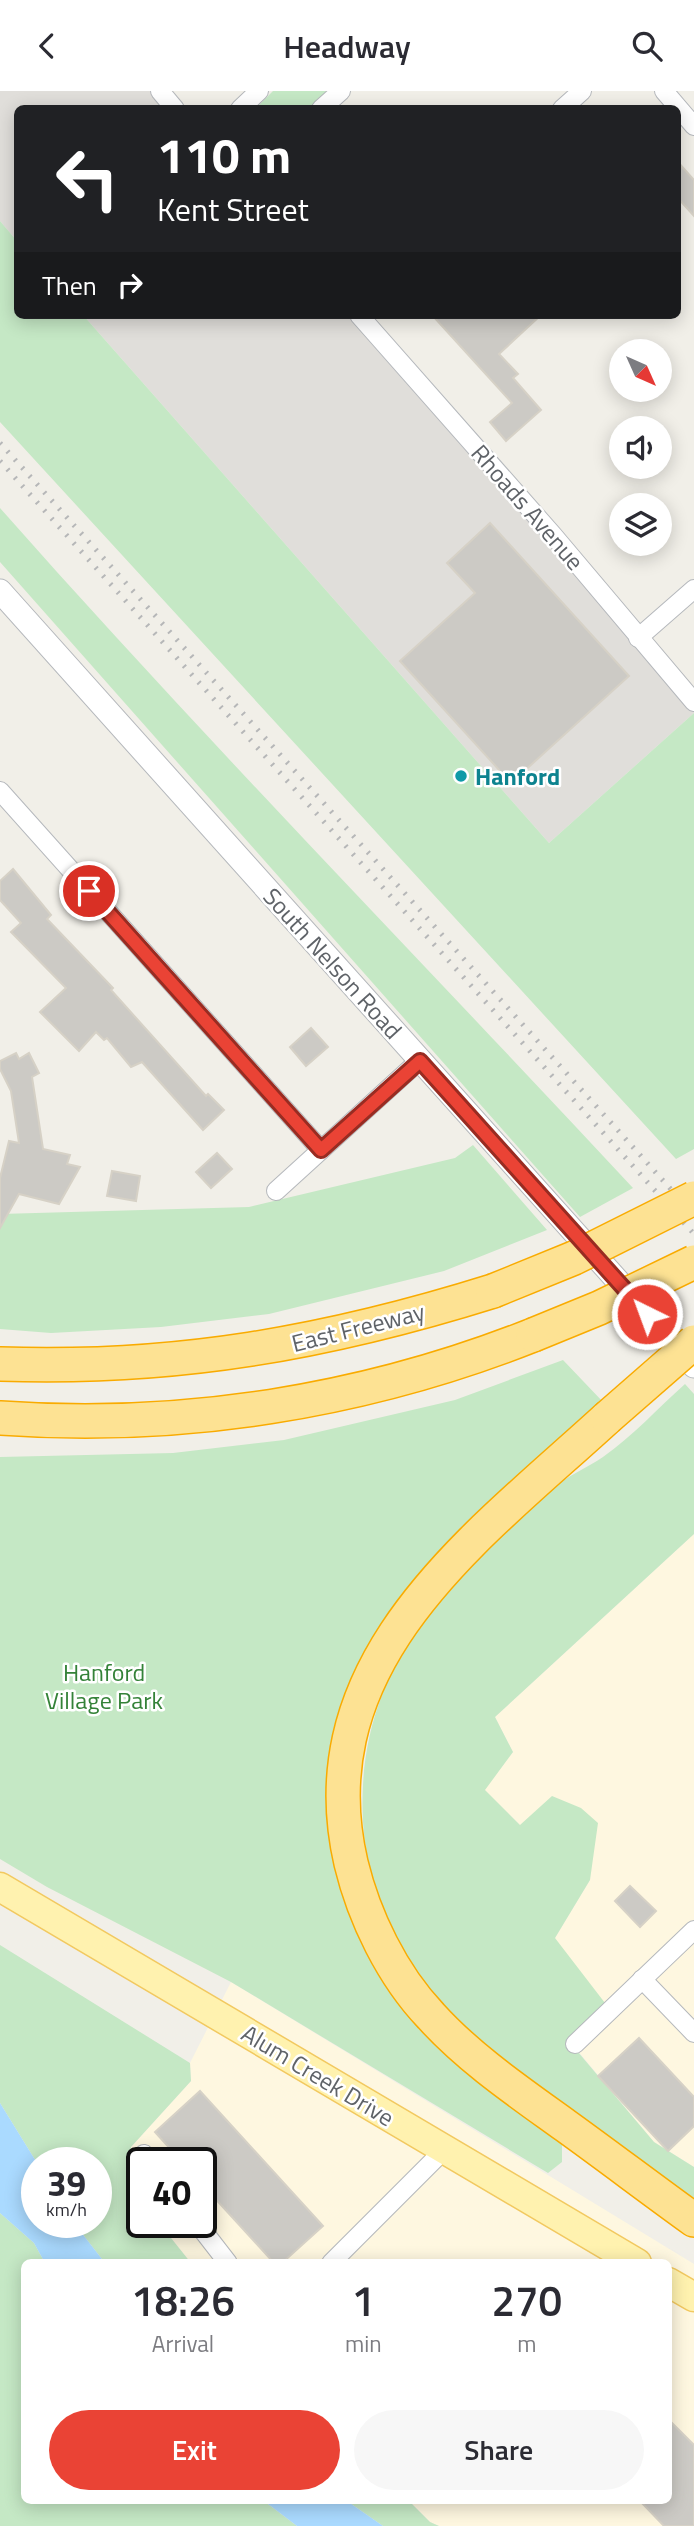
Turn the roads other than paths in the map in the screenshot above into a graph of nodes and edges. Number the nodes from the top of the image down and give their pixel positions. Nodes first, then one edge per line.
1 (160, 91) edge
2 (259, 91) edge
3 (341, 91) edge
4 (582, 91) edge
5 (664, 91) edge
6 (172, 105) edge
7 (244, 105) edge
8 (325, 105) edge
9 (566, 105) edge
10 (676, 105) edge
11 (681, 111) edge
12 (694, 126) edge
13 (363, 319) edge
14 (694, 589) edge
15 (0, 591) edge
16 (638, 638) junction
17 (694, 702) edge
18 (0, 791) edge
19 (420, 1061) junction
20 (321, 1150) junction
21 (276, 1191) dead end
22 (694, 1198) edge
23 (694, 1262) edge
24 (694, 1342) edge
25 (0, 1364) edge
26 (694, 1366) edge
27 (0, 1418) edge
28 (0, 1887) edge
29 (694, 1930) edge
30 (642, 1979) junction
31 (694, 2033) edge
32 (575, 2044) dead end
33 (444, 2150) junction
34 (694, 2220) edge
35 (209, 2238) edge
36 (225, 2259) edge
37 (335, 2259) edge
38 (629, 2259) edge
39 (672, 2284) edge
40 (694, 2297) edge

1 - 6 street
2 - 7 street
3 - 8 street
4 - 9 street
5 - 10 street
11 - 12 street
13 - 16 street, Rhoads Avenue
14 - 16 street
15 - 19 street, South Nelson Road
16 - 17 street, Rhoads Avenue
18 - 20 street
19 - 20 street
19 - 26 street, South Nelson Road
20 - 21 street
22 - 25 highway, East Freeway, bridge
23 - 27 highway, bridge
24 - 34 highway, bridge
28 - 33 main road, Alum Creek Drive
29 - 30 street
30 - 31 street
30 - 32 street
33 - 37 street
33 - 38 main road, Alum Creek Drive
35 - 36 street
39 - 40 main road

